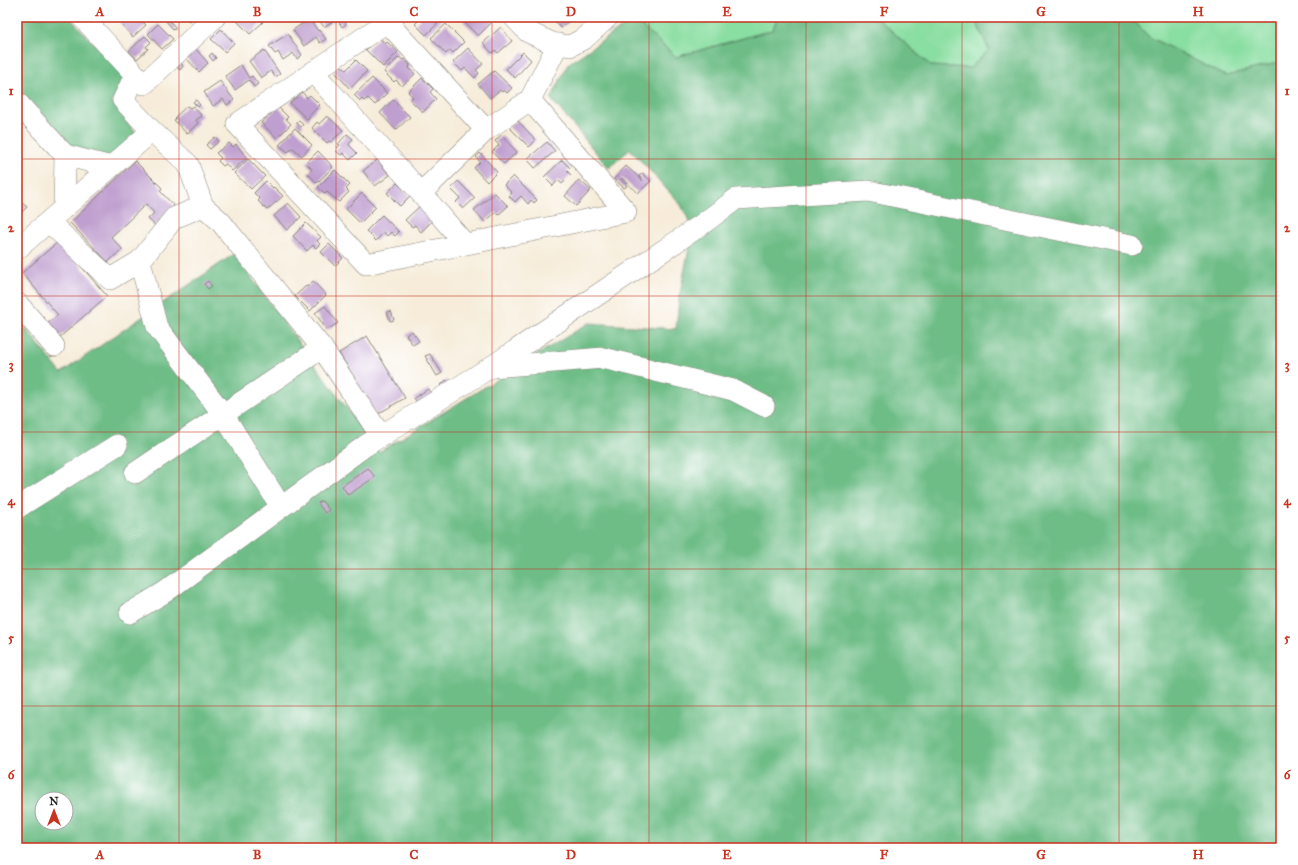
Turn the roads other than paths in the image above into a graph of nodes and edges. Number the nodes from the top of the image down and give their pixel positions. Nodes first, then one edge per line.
1 (82, 17) edge
2 (215, 17) edge
3 (514, 17) edge
4 (608, 17) edge
5 (390, 19) edge
6 (558, 44) junction
7 (313, 72) junction
8 (135, 75) junction
9 (530, 100) junction
10 (17, 102) edge
11 (486, 130) junction
12 (152, 131) junction
13 (65, 155) junction
14 (111, 167) junction
15 (421, 193) junction
16 (203, 206) junction
17 (64, 207) junction
18 (49, 222) junction
19 (465, 244) junction
20 (1132, 245) dead end
21 (17, 249) edge
22 (140, 261) junction
23 (17, 304) edge
24 (54, 346) dead end
25 (322, 348) junction
26 (491, 367) junction
27 (764, 406) dead end
28 (223, 414) junction
29 (381, 436) junction
30 (117, 445) dead end
31 (135, 473) dead end
32 (281, 507) junction
33 (17, 508) edge
34 (130, 613) dead end

1 - 8 street
2 - 8 street
3 - 6 street
4 - 6 street
5 - 7 street
5 - 11 street
6 - 9 street
7 - 15 street
7 - 19 street
8 - 12 street
9 - 11 street
9 - 19 street
10 - 13 street
11 - 15 street
12 - 14 street
12 - 16 street
13 - 14 street
13 - 17 street
14 - 17 street
15 - 19 street
16 - 22 street
16 - 25 street
17 - 18 street
18 - 21 street
18 - 22 street
20 - 26 street
22 - 28 street
23 - 24 street
25 - 28 street
25 - 29 street
26 - 27 street
26 - 29 street
28 - 31 street
28 - 32 street
29 - 32 street
30 - 33 street
32 - 34 street

